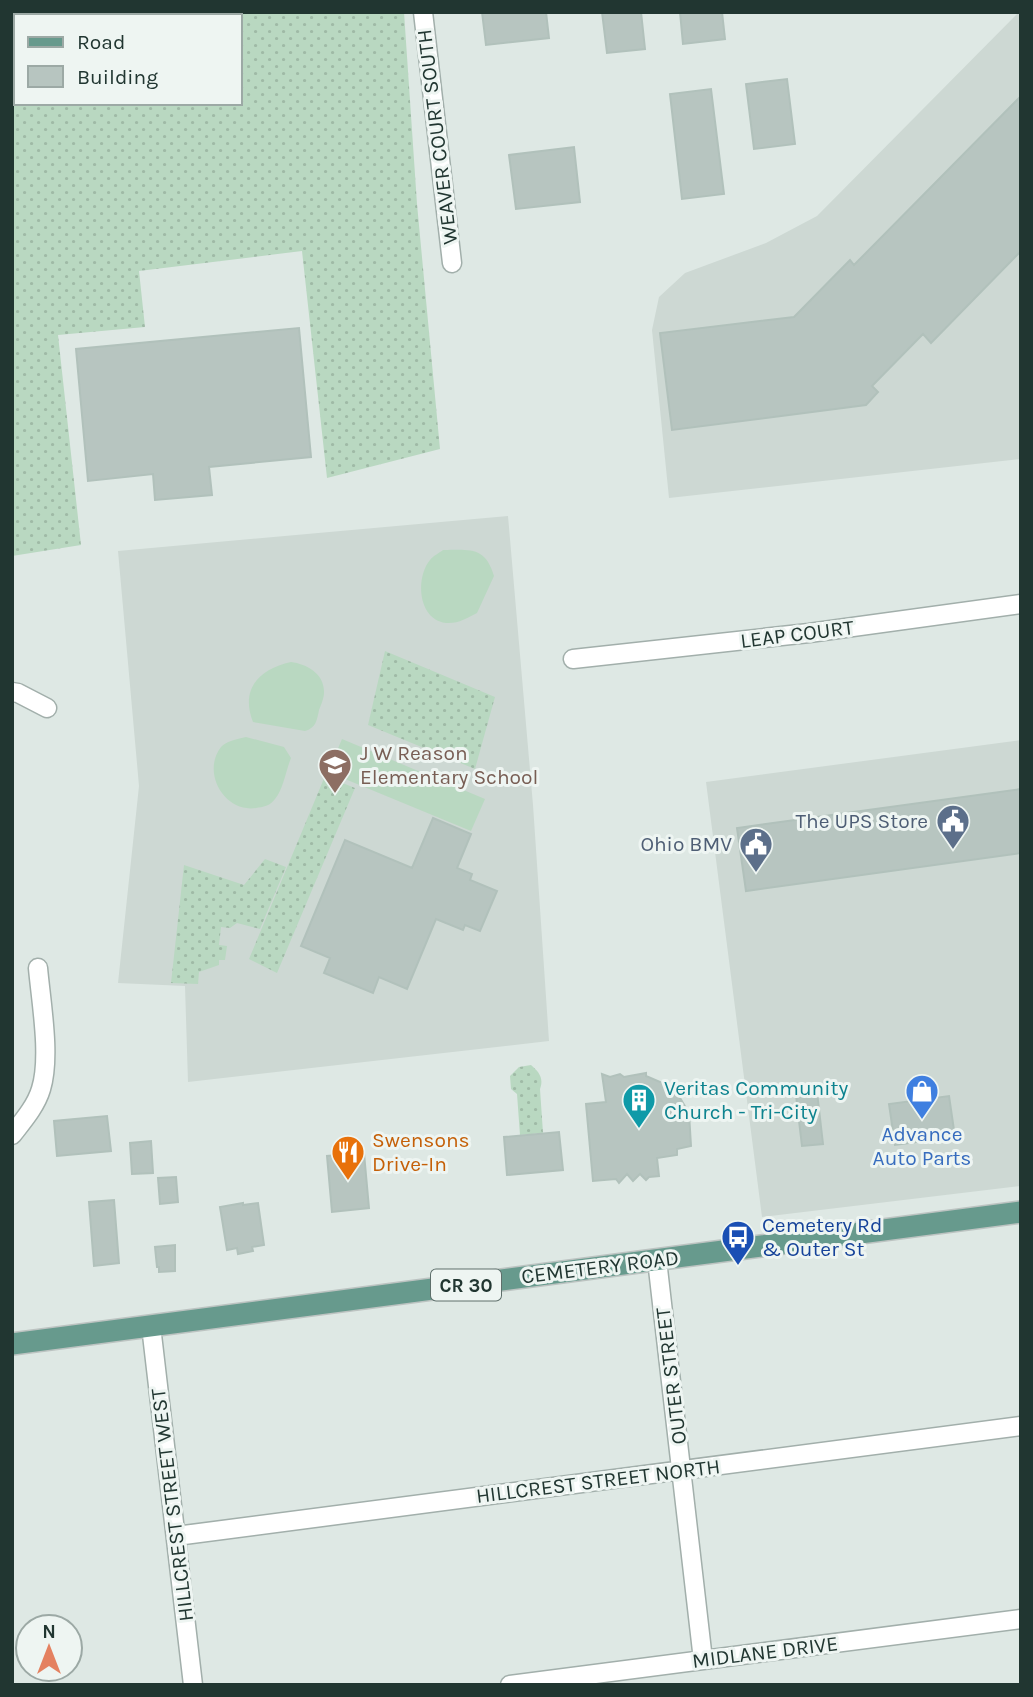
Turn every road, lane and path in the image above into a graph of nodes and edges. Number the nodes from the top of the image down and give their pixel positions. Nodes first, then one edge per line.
1 (423, 12) edge
2 (452, 262) dead end
3 (1021, 604) edge
4 (573, 659) dead end
5 (12, 692) edge
6 (47, 708) dead end
7 (38, 968) dead end
8 (12, 1135) edge
9 (1021, 1212) edge
10 (657, 1259) junction
11 (151, 1326) junction
12 (12, 1344) edge
13 (1021, 1426) edge
14 (682, 1470) junction
15 (176, 1536) junction
16 (1021, 1619) edge
17 (703, 1660) junction
18 (192, 1685) edge
19 (510, 1685) edge

1 - 2 street, WEAVER COURT SOUTH
3 - 4 street, LEAP COURT
5 - 6 street
7 - 8 street
9 - 10 main road, CEMETERY ROAD / CR 30
10 - 11 main road, CEMETERY ROAD / CR 30
10 - 14 street, OUTER STREET
11 - 12 main road, CEMETERY ROAD / CR 30
11 - 15 street, HILLCREST STREET WEST
13 - 14 street, HILLCREST STREET NORTH
14 - 15 street, HILLCREST STREET NORTH
14 - 17 street, OUTER STREET
15 - 18 street, HILLCREST STREET WEST
16 - 17 street, MIDLANE DRIVE
17 - 19 street, MIDLANE DRIVE

